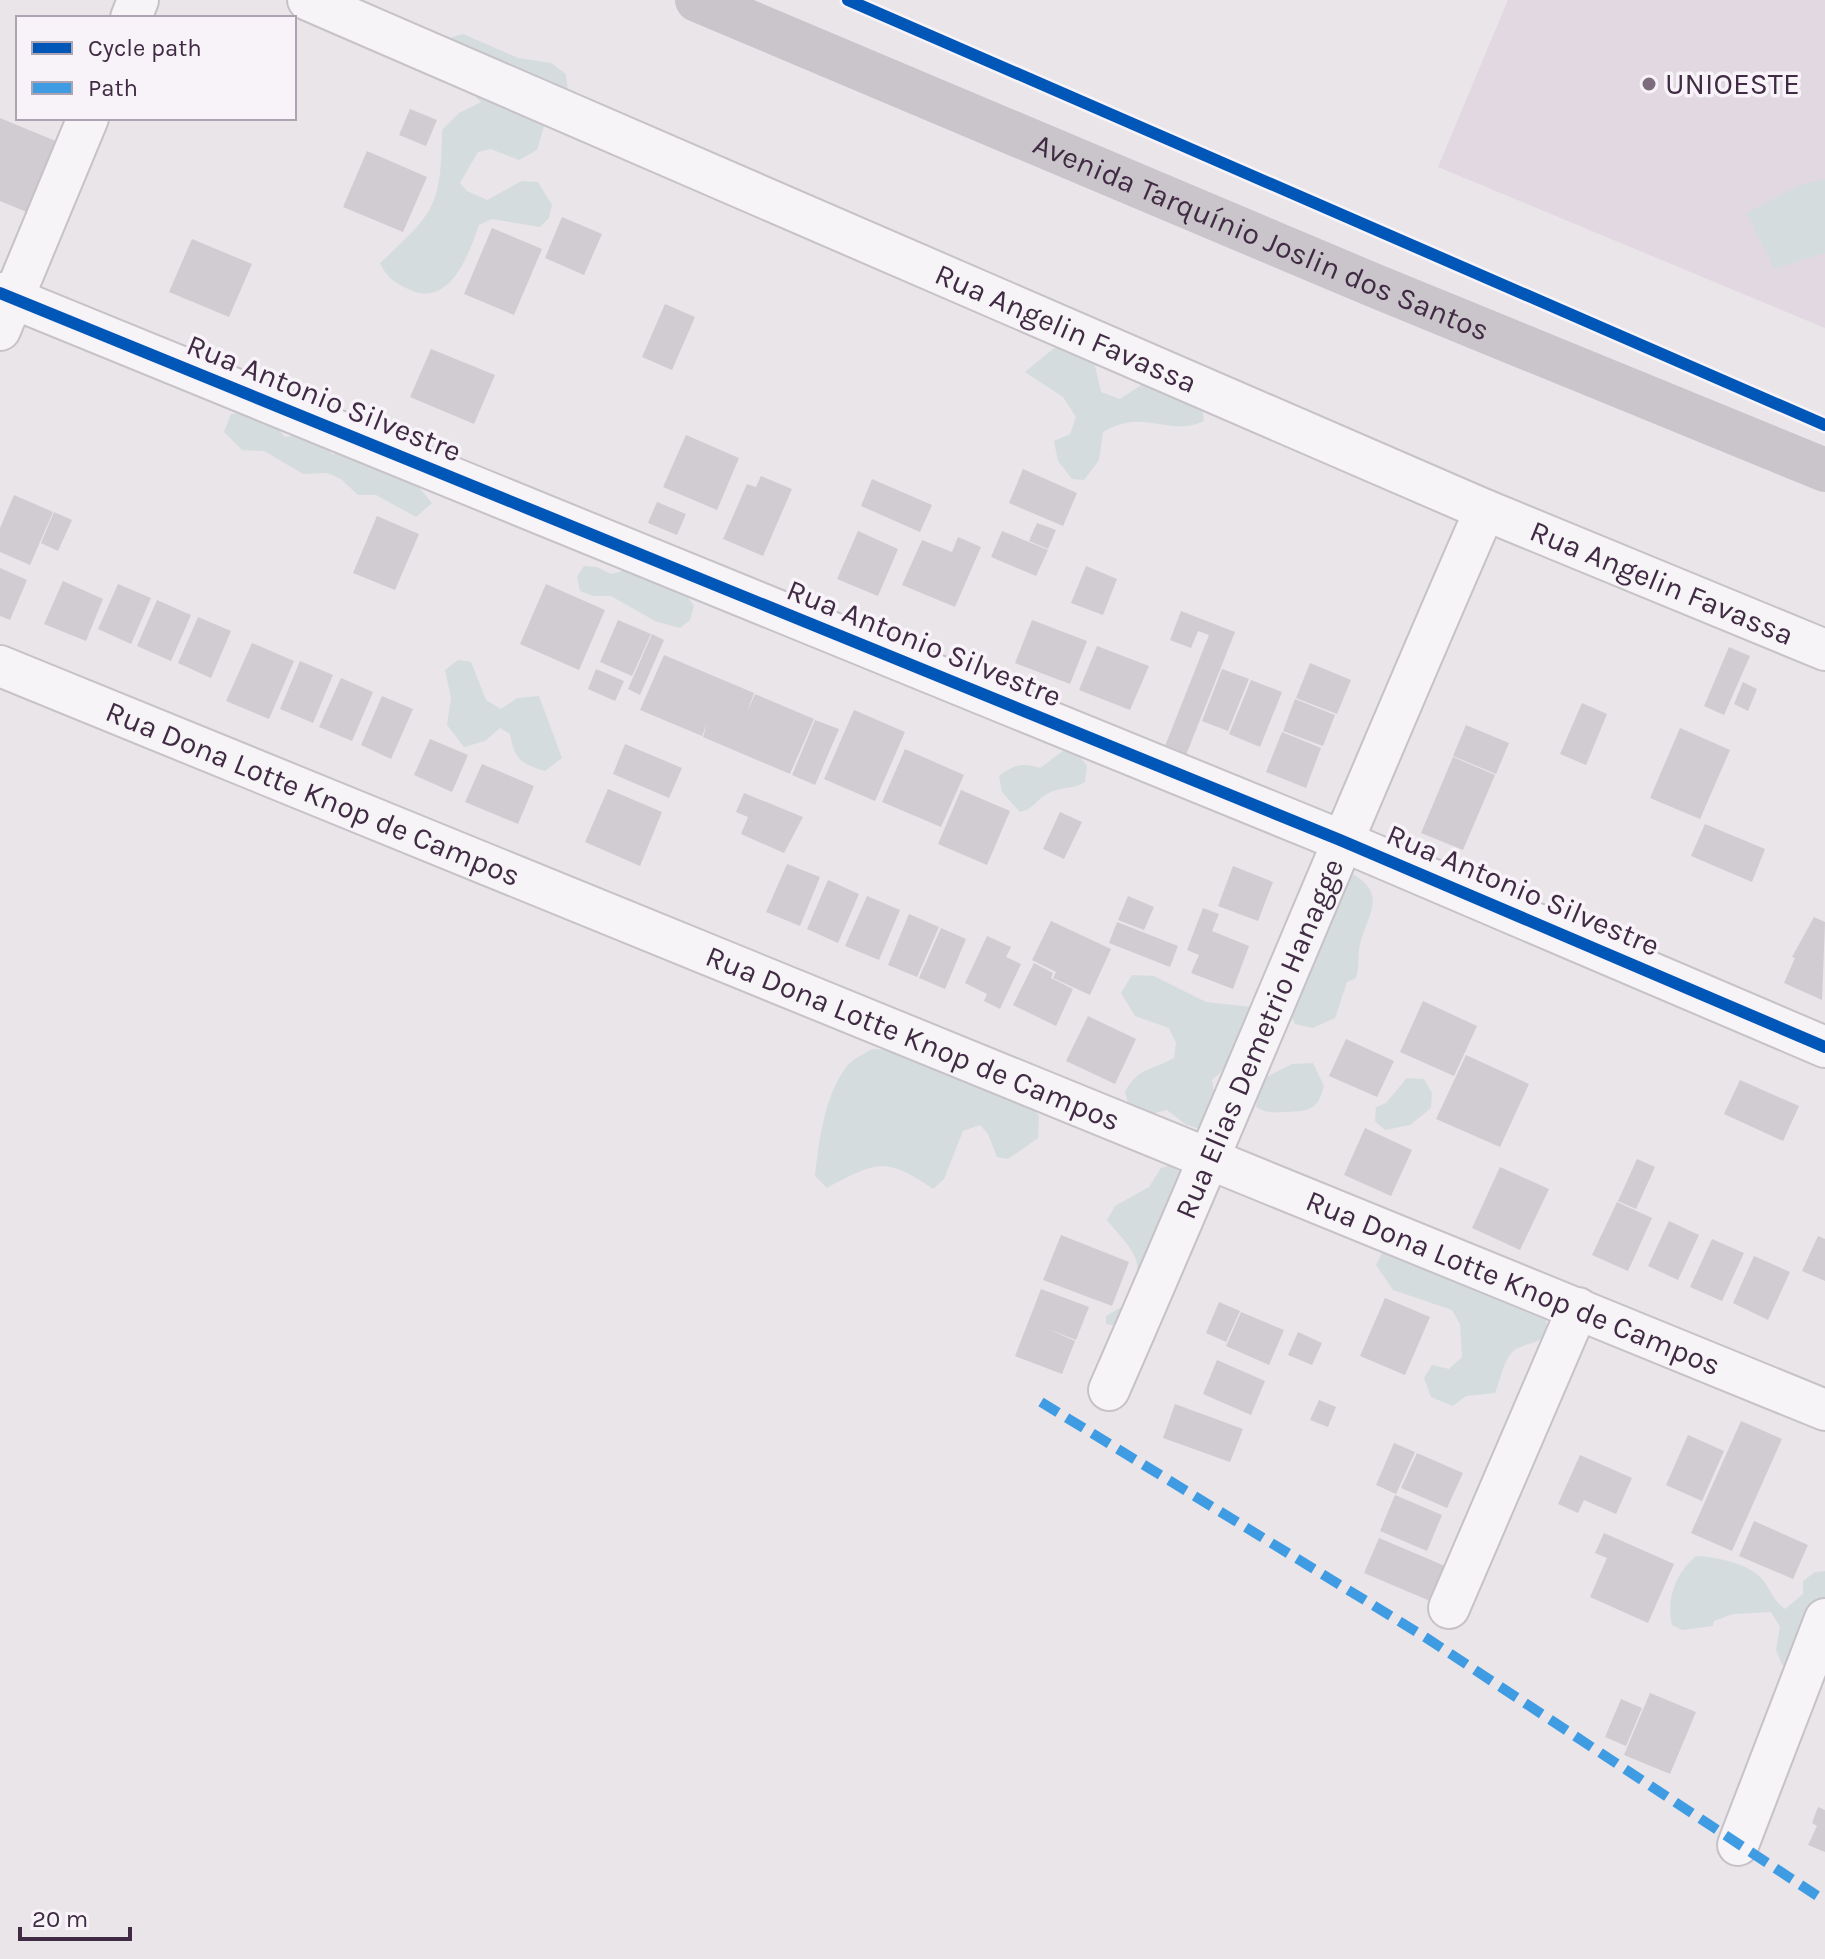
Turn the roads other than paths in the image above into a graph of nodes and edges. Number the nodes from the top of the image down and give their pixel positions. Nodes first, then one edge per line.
1 (308, 0) edge
2 (697, 0) edge
3 (87, 120) edge
4 (4, 307) edge
5 (1825, 470) edge
6 (1485, 510) junction
7 (1825, 650) edge
8 (0, 666) edge
9 (1340, 840) junction
10 (1825, 1047) edge
11 (1210, 1158) junction
12 (1578, 1308) junction
13 (1109, 1390) dead end
14 (1825, 1410) edge
15 (1449, 1608) dead end
16 (1825, 1619) edge
17 (1738, 1845) dead end

1 - 6 street, Rua Angelin Favassa
2 - 5 main road, Avenida Tarquínio Joslin dos Santos
3 - 4 street
4 - 9 street, Rua Antonio Silvestre
6 - 7 street, Rua Angelin Favassa
6 - 9 street, Rua Elias Demetrio Hanagge
8 - 11 street, Rua Dona Lotte Knop de Campos
9 - 10 street, Rua Antonio Silvestre
9 - 11 street, Rua Elias Demetrio Hanagge
11 - 12 street, Rua Dona Lotte Knop de Campos
11 - 13 street, Rua Elias Demetrio Hanagge
12 - 14 street, Rua Dona Lotte Knop de Campos
12 - 15 street
16 - 17 street

